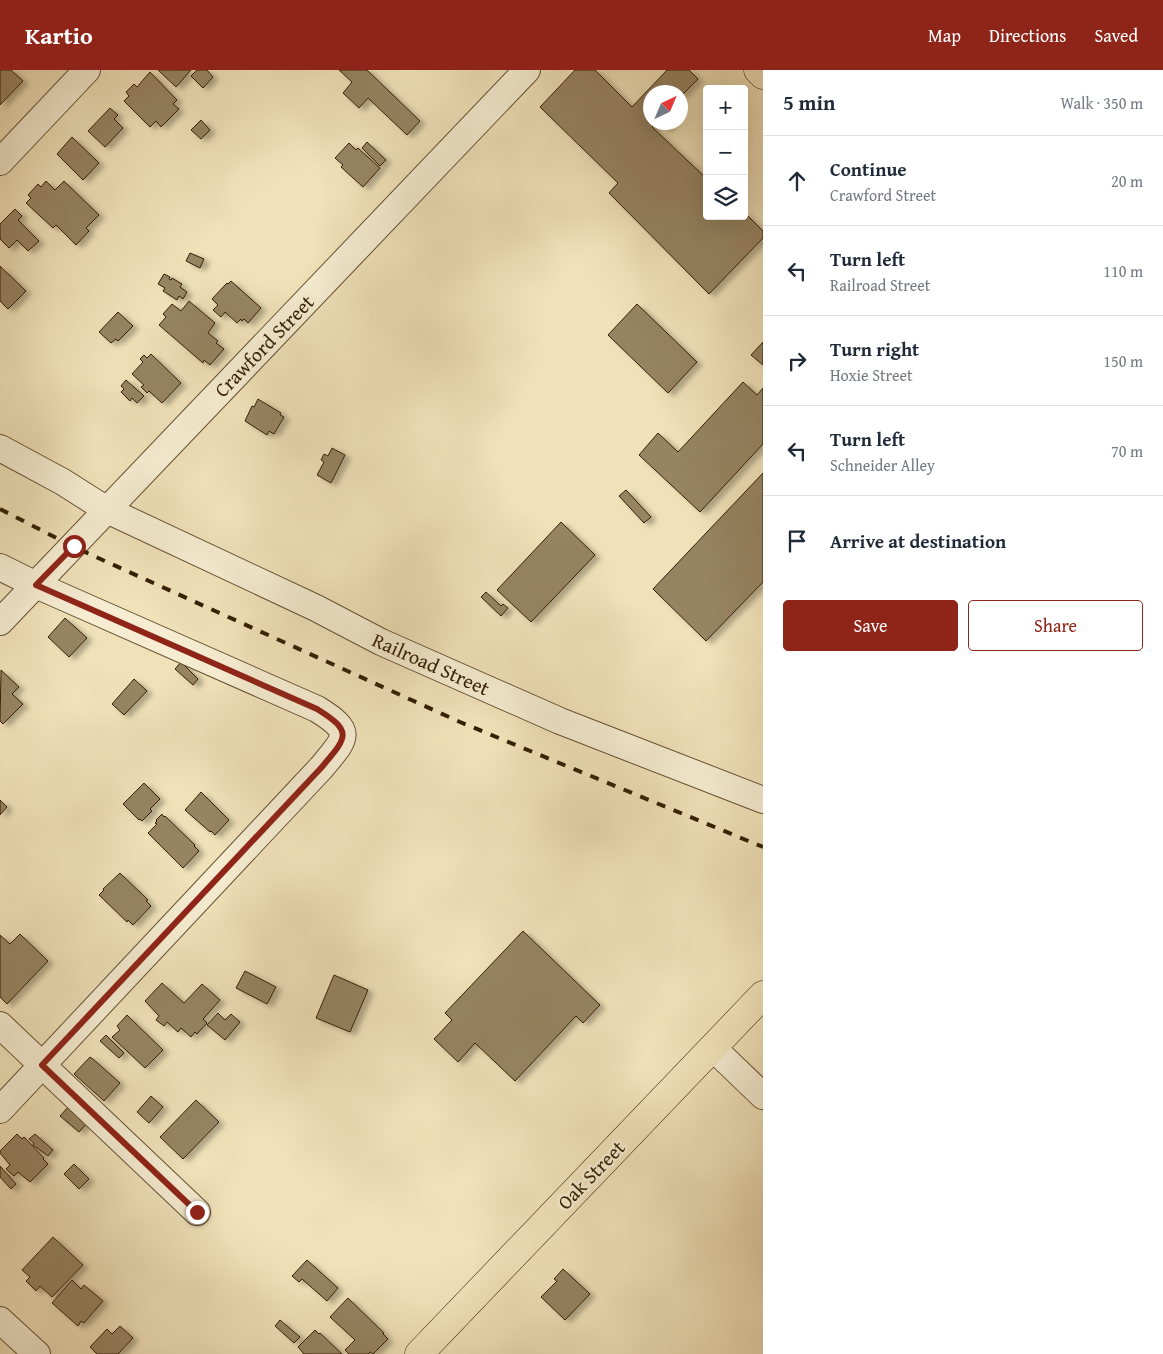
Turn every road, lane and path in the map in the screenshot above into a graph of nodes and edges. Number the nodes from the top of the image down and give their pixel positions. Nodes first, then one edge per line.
1 (87, 70) edge
2 (527, 70) edge
3 (758, 70) edge
4 (763, 75) edge
5 (0, 162) edge
6 (0, 448) edge
7 (107, 510) junction
8 (0, 567) edge
9 (36, 585) junction
10 (0, 622) edge
11 (763, 800) edge
12 (763, 995) edge
13 (0, 1025) edge
14 (713, 1048) junction
15 (42, 1065) junction
16 (763, 1096) edge
17 (0, 1110) edge
18 (197, 1212) dead end
19 (0, 1320) edge
20 (37, 1354) edge
21 (419, 1354) edge

1 - 5 street
2 - 7 street, Crawford Street
3 - 4 main road
6 - 7 street, Railroad Street
7 - 9 street, Crawford Street
7 - 11 street, Railroad Street
8 - 9 street
9 - 10 street, Crawford Street
9 - 15 street
12 - 14 main road, Oak Street
13 - 15 street
14 - 16 street
14 - 21 main road, Oak Street
15 - 17 street
15 - 18 street
19 - 20 street

